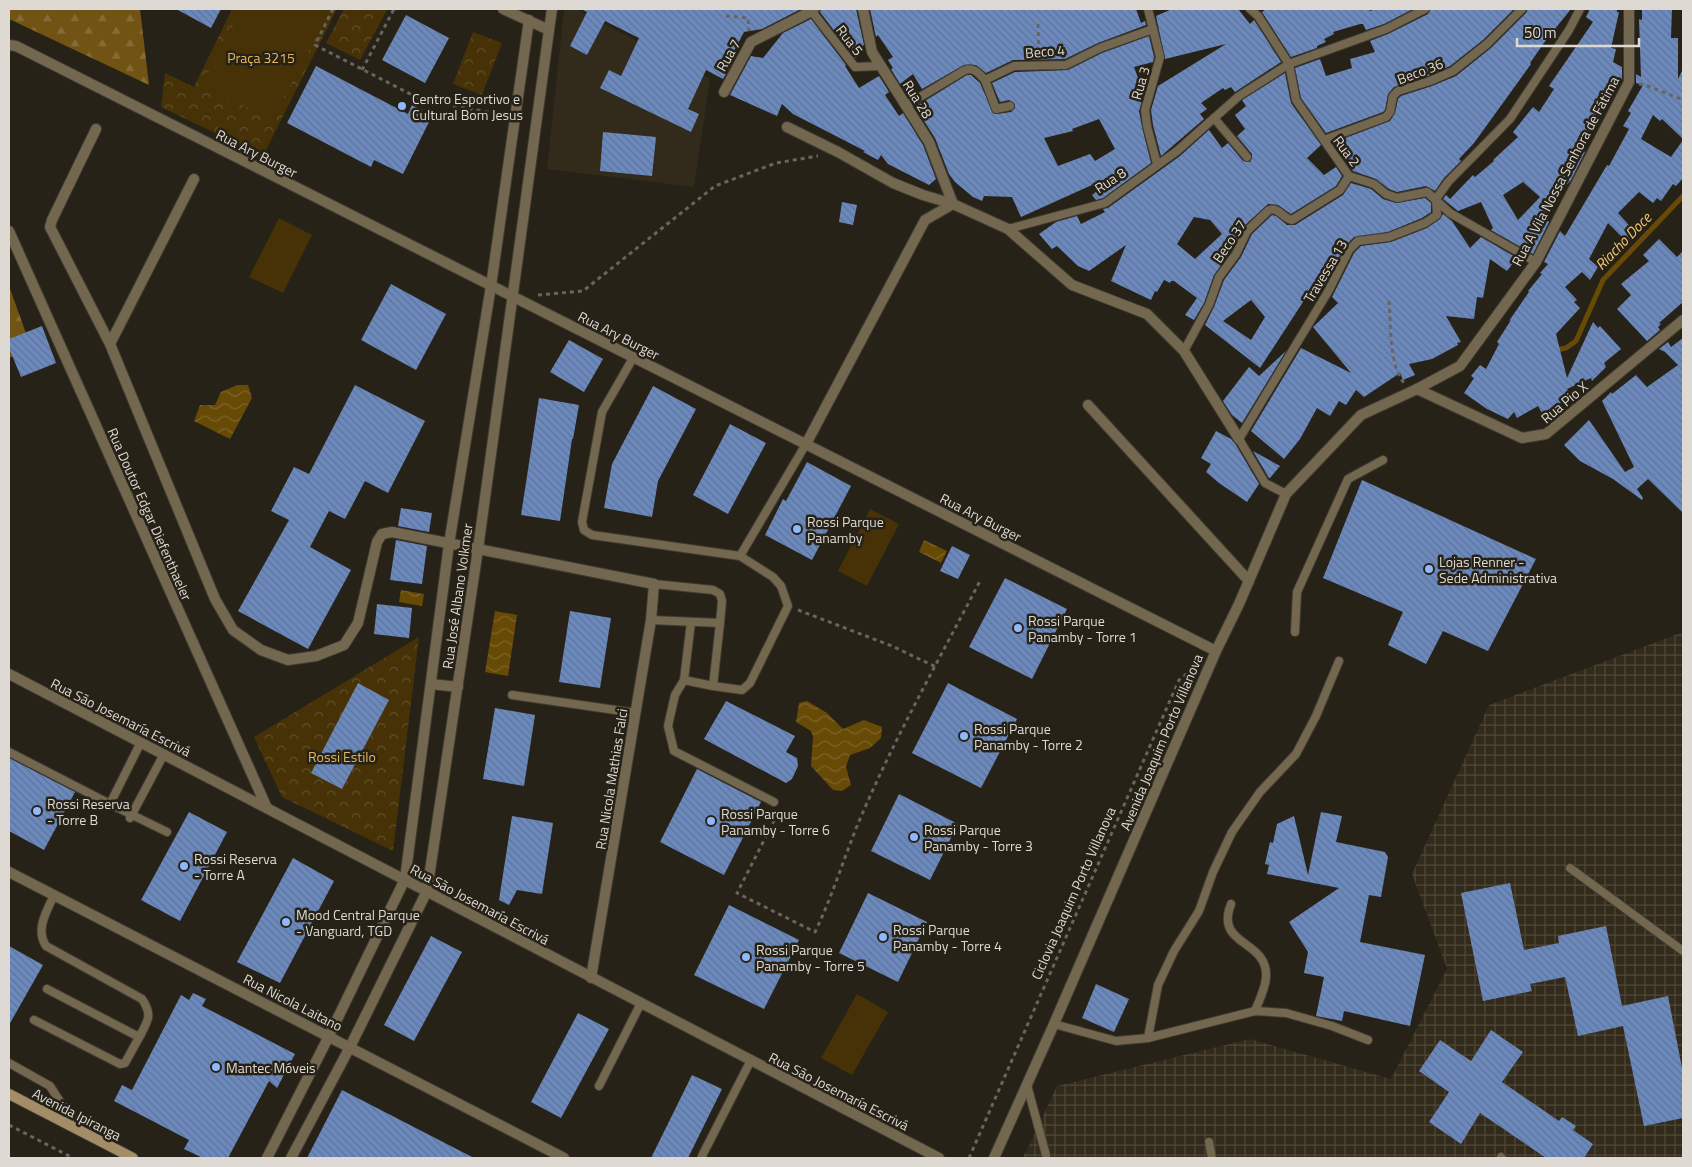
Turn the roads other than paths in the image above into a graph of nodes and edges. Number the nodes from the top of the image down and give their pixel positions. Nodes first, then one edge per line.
1 (503, 9) edge
2 (552, 9) edge
3 (862, 9) edge
4 (1148, 9) edge
5 (1250, 9) edge
6 (1425, 9) edge
7 (1522, 9) edge
8 (1580, 9) edge
9 (1629, 9) edge
10 (812, 10) edge
11 (528, 20) junction
12 (1153, 29) junction
13 (549, 30) junction
14 (9, 45) edge
15 (1288, 64) junction
16 (881, 66) junction
17 (985, 80) junction
18 (724, 92) dead end
19 (905, 106) junction
20 (1010, 106) dead end
21 (1214, 118) junction
22 (787, 127) dead end
23 (96, 129) dead end
24 (1324, 140) junction
25 (1247, 158) dead end
26 (1157, 164) junction
27 (1349, 176) junction
28 (194, 179) dead end
29 (1436, 199) junction
30 (954, 204) junction
31 (1008, 228) junction
32 (9, 231) edge
33 (1536, 262) junction
34 (491, 286) junction
35 (512, 297) junction
36 (1683, 320) edge
37 (110, 344) junction
38 (1184, 351) junction
39 (633, 358) junction
40 (1417, 389) junction
41 (1088, 405) dead end
42 (1239, 439) junction
43 (806, 444) junction
44 (1382, 460) dead end
45 (1286, 494) junction
46 (449, 544) junction
47 (478, 549) junction
48 (740, 556) junction
49 (1249, 581) junction
50 (654, 584) junction
51 (651, 620) junction
52 (691, 622) junction
53 (720, 623) junction
54 (1295, 632) dead end
55 (1216, 650) junction
56 (1339, 661) dead end
57 (9, 674) edge
58 (684, 680) junction
59 (431, 684) junction
60 (713, 686) junction
61 (458, 687) junction
62 (512, 695) dead end
63 (636, 713) junction
64 (141, 742) junction
65 (9, 752) edge
66 (164, 754) junction
67 (774, 802) dead end
68 (110, 804) junction
69 (267, 808) junction
70 (131, 816) junction
71 (167, 832) dead end
72 (1570, 868) dead end
73 (9, 872) edge
74 (405, 879) junction
75 (428, 891) junction
76 (54, 895) junction
77 (1231, 904) dead end
78 (1683, 951) edge
79 (592, 978) junction
80 (47, 989) dead end
81 (641, 1004) junction
82 (1255, 1011) junction
83 (34, 1020) dead end
84 (1054, 1024) junction
85 (141, 1034) junction
86 (329, 1036) junction
87 (1148, 1038) junction
88 (1368, 1040) dead end
89 (350, 1047) junction
90 (751, 1060) junction
91 (9, 1063) edge
92 (1027, 1085) junction
93 (599, 1086) dead end
94 (9, 1094) edge
95 (78, 1130) junction
96 (1209, 1142) dead end
97 (1046, 1155) dead end
98 (702, 1156) dead end
99 (133, 1158) edge
100 (267, 1158) edge
101 (291, 1158) edge
102 (564, 1158) edge
103 (939, 1158) edge
104 (994, 1158) edge
105 (1212, 1158) edge

1 - 11 street
2 - 13 street, Rua José Albano Volkmer
3 - 16 street, Rua 28
4 - 12 lane, Rua 3
5 - 15 lane, Rua 2
6 - 15 lane, Rua 8
7 - 24 lane, Beco 36
8 - 29 lane, Travessa 13
9 - 33 street, Rua A Vila Nossa Senhora de Fátima
10 - 16 lane, Rua 5
10 - 18 street, Rua 7
11 - 13 street
11 - 34 street, Rua José Albano Volkmer
12 - 17 lane, Beco 4
12 - 26 lane, Rua 3
13 - 35 street, Rua José Albano Volkmer
14 - 34 street, Rua Ary Burger
15 - 21 lane, Rua 8
15 - 24 lane, Rua 2
16 - 19 street, Rua 28
17 - 19 lane
17 - 20 lane
19 - 30 street, Rua 28
21 - 25 lane
21 - 26 lane, Rua 8
22 - 30 street
23 - 37 street
24 - 27 lane, Rua 2
26 - 31 lane, Rua 8
27 - 29 lane, Rua 2
27 - 38 lane, Beco 37
28 - 37 street
29 - 33 lane
29 - 42 lane, Travessa 13
30 - 31 street
30 - 43 street
31 - 38 street
32 - 69 street, Rua Doutor Edgar Diefenthaeler
33 - 40 street, Rua A Vila Nossa Senhora de Fátima
34 - 35 street, Rua Ary Burger
34 - 46 street, Rua José Albano Volkmer
35 - 39 street, Rua Ary Burger
35 - 47 street, Rua José Albano Volkmer
36 - 40 street, Rua Pio X
37 - 46 street
38 - 42 street
39 - 43 street, Rua Ary Burger
39 - 48 lane
40 - 45 street, Avenida Joaquim Porto Villanova
41 - 49 street
42 - 45 lane
43 - 48 lane
43 - 55 street, Rua Ary Burger
44 - 54 lane
45 - 49 street, Avenida Joaquim Porto Villanova
46 - 47 street
46 - 59 street, Rua José Albano Volkmer
47 - 50 street
47 - 61 street, Rua José Albano Volkmer
48 - 60 lane
49 - 55 street, Avenida Joaquim Porto Villanova
50 - 51 street, Rua Nicola Mathias Falci
50 - 53 lane
51 - 52 lane
51 - 63 street, Rua Nicola Mathias Falci
52 - 53 lane
52 - 58 lane
53 - 60 lane
55 - 84 street, Avenida Joaquim Porto Villanova
56 - 87 lane
57 - 64 street, Rua São Josemaría Escrivá
58 - 60 lane
58 - 67 lane
59 - 61 street
59 - 74 street, Rua José Albano Volkmer
61 - 75 street, Rua José Albano Volkmer
62 - 63 lane
63 - 79 street, Rua Nicola Mathias Falci
64 - 66 street, Rua São Josemaría Escrivá
64 - 68 lane
65 - 68 lane
66 - 69 street, Rua São Josemaría Escrivá
66 - 70 lane
68 - 70 lane
69 - 74 street, Rua São Josemaría Escrivá
70 - 71 lane
72 - 78 lane
73 - 76 street, Rua Nicola Laitano
74 - 75 street, Rua São Josemaría Escrivá
74 - 86 street, Rua José Albano Volkmer
75 - 79 street, Rua São Josemaría Escrivá
75 - 89 street, Rua José Albano Volkmer
76 - 85 lane
76 - 86 street, Rua Nicola Laitano
77 - 82 lane
79 - 81 street, Rua São Josemaría Escrivá
80 - 85 lane
81 - 90 street, Rua São Josemaría Escrivá
81 - 93 lane
82 - 87 lane
82 - 88 lane
83 - 85 lane
84 - 87 lane
84 - 92 street, Avenida Joaquim Porto Villanova
86 - 89 street, Rua Nicola Laitano
86 - 100 street, Rua José Albano Volkmer
89 - 101 street, Rua José Albano Volkmer
89 - 102 street, Rua Nicola Laitano
90 - 98 lane
90 - 103 street, Rua São Josemaría Escrivá
91 - 95 lane
92 - 97 lane
92 - 104 street, Avenida Joaquim Porto Villanova
94 - 95 main road, Avenida Ipiranga
95 - 99 main road, Avenida Ipiranga
96 - 105 lane

